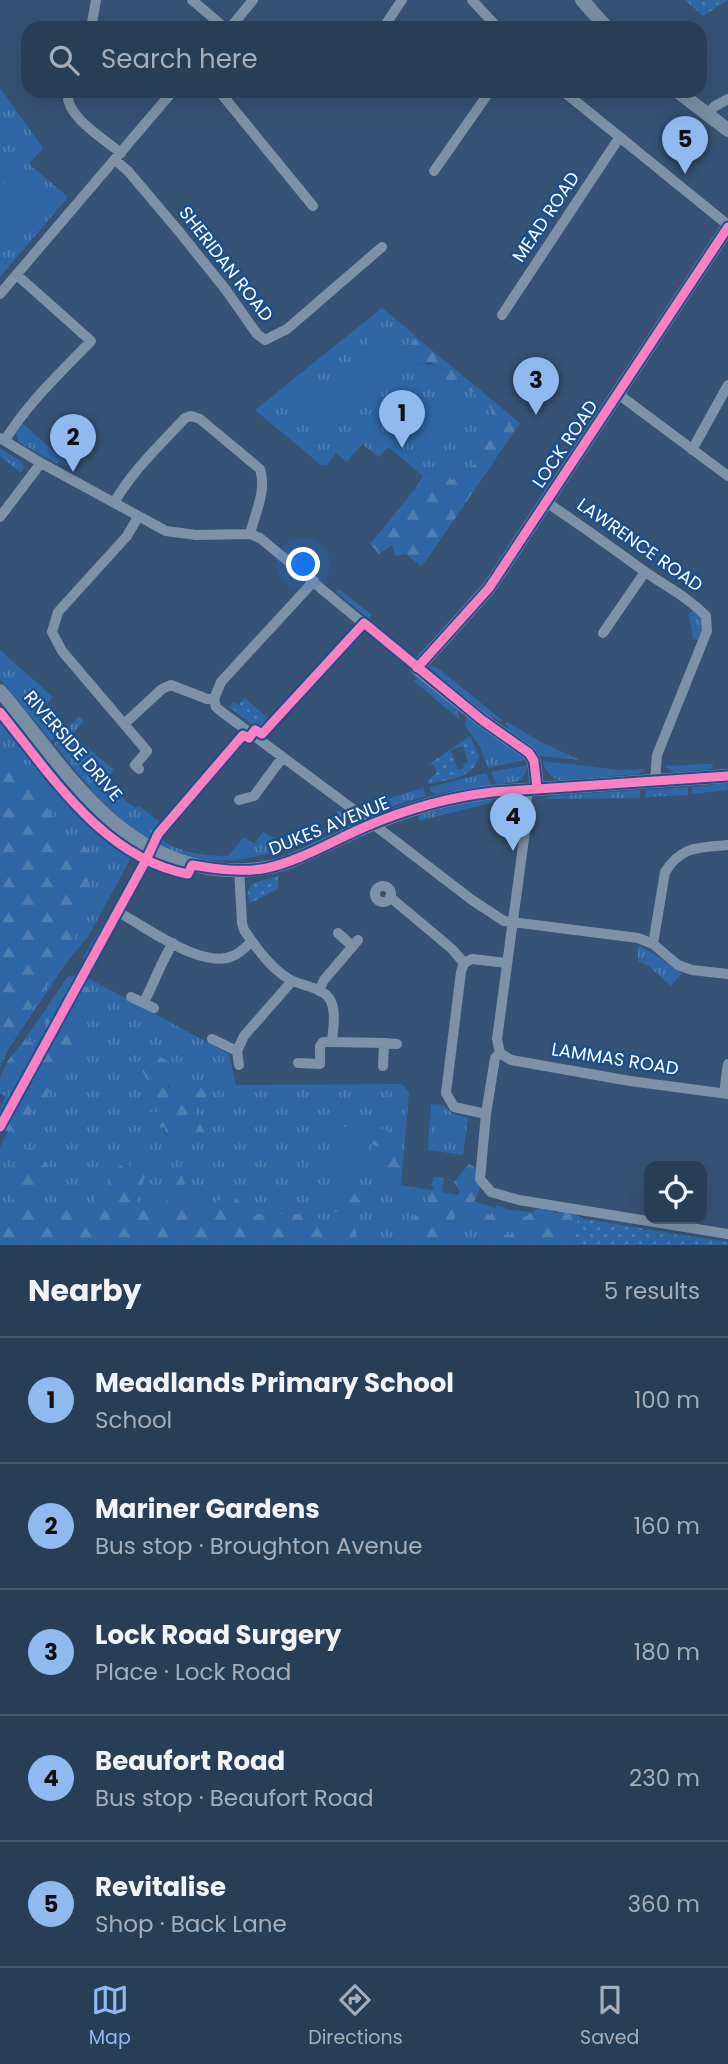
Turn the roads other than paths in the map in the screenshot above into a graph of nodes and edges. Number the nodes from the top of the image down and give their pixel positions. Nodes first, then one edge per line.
1 (96, 0) edge
2 (192, 0) edge
3 (253, 0) edge
4 (401, 0) edge
5 (472, 0) edge
6 (582, 0) edge
7 (92, 21) edge
8 (217, 21) edge
9 (236, 21) edge
10 (388, 21) edge
11 (492, 21) edge
12 (601, 21) edge
13 (67, 98) edge
14 (167, 98) edge
15 (225, 98) edge
16 (485, 98) edge
17 (571, 98) edge
18 (687, 98) edge
19 (728, 99) edge
20 (708, 113) junction
21 (728, 130) edge
22 (619, 138) junction
23 (118, 157) junction
24 (434, 171) dead end
25 (313, 206) dead end
26 (728, 226) edge
27 (382, 247) dead end
28 (17, 275) junction
29 (0, 294) edge
30 (502, 315) dead end
31 (728, 385) edge
32 (618, 394) junction
33 (2, 439) edge
34 (692, 450) junction
35 (41, 463) junction
36 (728, 476) edge
37 (546, 502) junction
38 (114, 503) junction
39 (0, 517) edge
40 (138, 517) junction
41 (250, 534) junction
42 (645, 572) junction
43 (314, 581) junction
44 (603, 633) dead end
45 (417, 668) junction
46 (0, 691) edge
47 (214, 699) junction
48 (124, 724) junction
49 (282, 758) junction
50 (139, 769) dead end
51 (728, 776) edge
52 (655, 781) junction
53 (532, 789) junction
54 (239, 800) dead end
55 (369, 825) junction
56 (728, 845) edge
57 (151, 849) joint
58 (239, 869) junction
59 (390, 897) dead end
60 (125, 916) dead end
61 (513, 922) junction
62 (338, 933) dead end
63 (252, 941) junction
64 (173, 943) junction
65 (653, 944) junction
66 (464, 963) junction
67 (506, 963) junction
68 (728, 974) edge
69 (292, 981) junction
70 (319, 991) junction
71 (131, 997) dead end
72 (144, 1002) junction
73 (154, 1008) dead end
74 (212, 1039) dead end
75 (332, 1042) junction
76 (384, 1044) junction
77 (397, 1044) dead end
78 (237, 1051) junction
79 (500, 1053) junction
80 (298, 1063) dead end
81 (728, 1064) edge
82 (239, 1065) dead end
83 (383, 1066) dead end
84 (726, 1094) edge
85 (486, 1114) junction
86 (728, 1234) edge

1 - 7 street
2 - 8 street
3 - 9 street
4 - 10 street
5 - 11 street
6 - 12 street
13 - 23 street
14 - 23 street
15 - 25 street
16 - 24 street
17 - 22 street
18 - 20 street
19 - 20 street
20 - 21 street
22 - 26 street
22 - 30 street, MEAD ROAD
23 - 27 street, SHERIDAN ROAD
23 - 28 street
26 - 32 street, LOCK ROAD
28 - 29 street
28 - 33 street
31 - 34 street
32 - 34 street
32 - 37 street, LOCK ROAD
33 - 35 street
34 - 36 street
35 - 38 street
35 - 39 street
37 - 42 street, LAWRENCE ROAD
37 - 45 street, LOCK ROAD
38 - 40 street
38 - 41 street
40 - 41 street
40 - 48 street
41 - 43 street
42 - 44 street
42 - 52 street, LAWRENCE ROAD
43 - 45 street
43 - 47 street
45 - 53 street
46 - 57 street, RIVERSIDE DRIVE
47 - 48 street
47 - 49 street
48 - 50 street
49 - 54 street
49 - 55 street
51 - 52 street, DUKES AVENUE
52 - 53 street, DUKES AVENUE
53 - 55 street, DUKES AVENUE
53 - 61 street
55 - 58 street, DUKES AVENUE
55 - 61 street
56 - 65 street
57 - 58 street, DUKES AVENUE
58 - 63 street
59 - 66 street
60 - 64 street
61 - 65 street
61 - 67 street
62 - 70 street
63 - 64 street
63 - 69 street
64 - 72 street
65 - 68 street
66 - 67 street
66 - 85 street
67 - 79 street
69 - 70 street
69 - 78 street
70 - 75 street
71 - 72 street
72 - 73 street
74 - 78 street
75 - 76 street
75 - 80 street
76 - 77 street
76 - 83 street
78 - 82 street
79 - 84 street, LAMMAS ROAD
79 - 85 street
81 - 84 street
85 - 86 street

